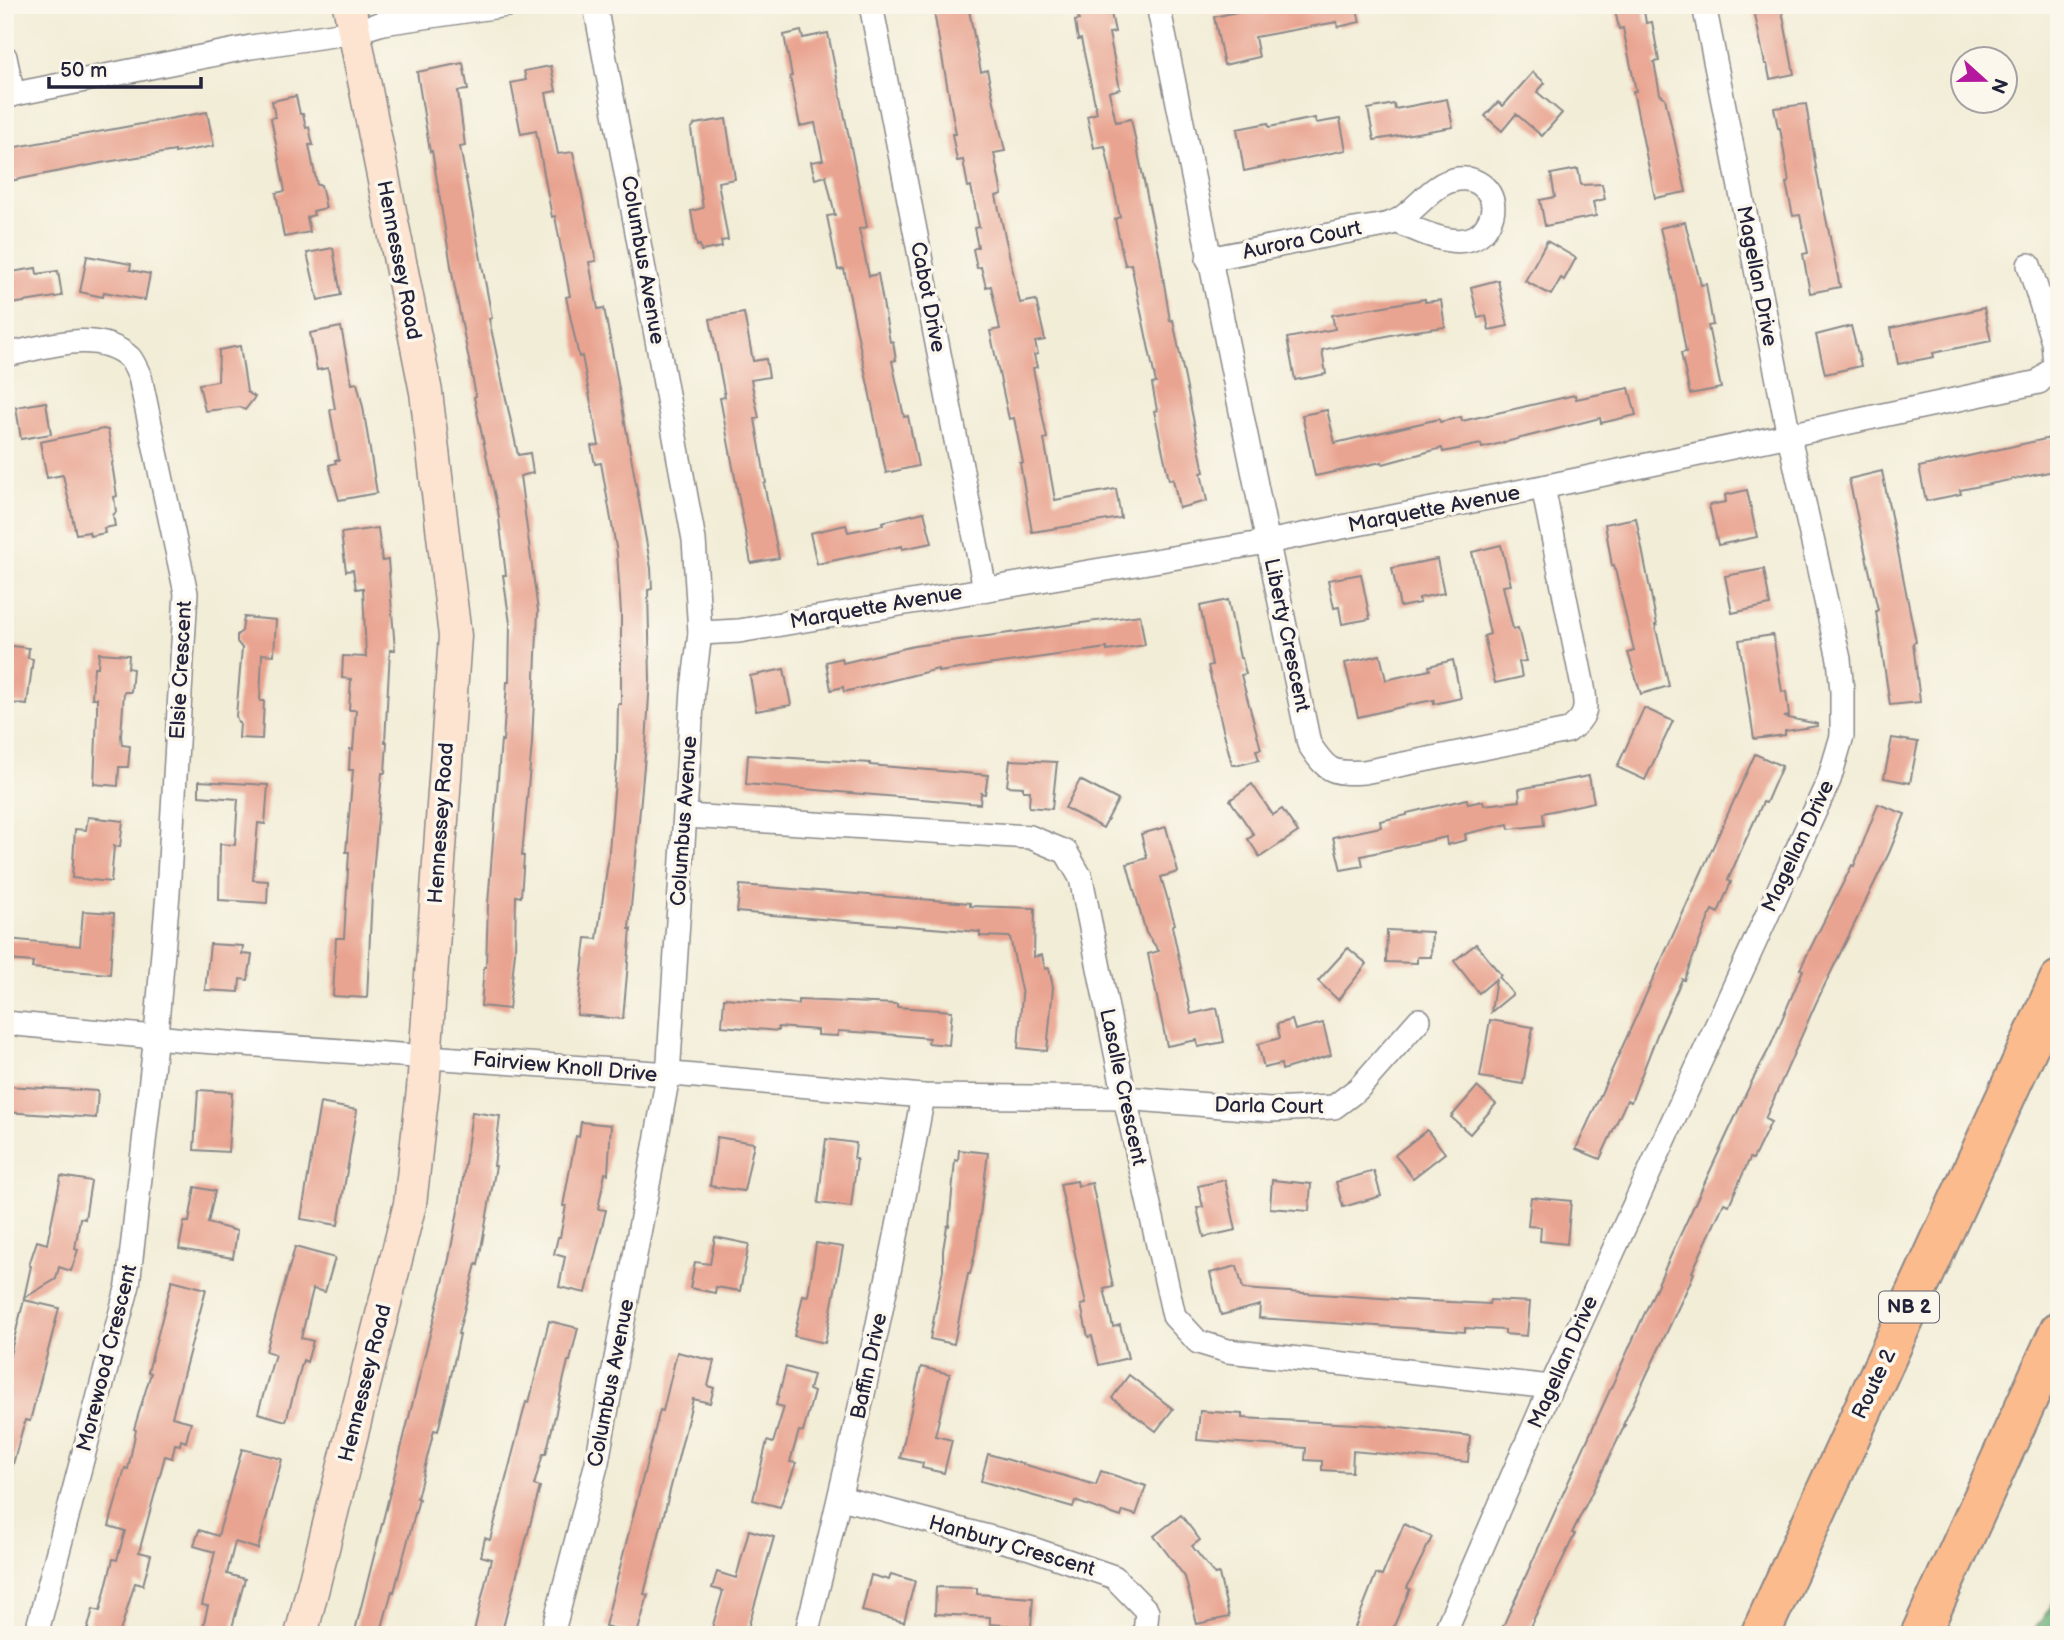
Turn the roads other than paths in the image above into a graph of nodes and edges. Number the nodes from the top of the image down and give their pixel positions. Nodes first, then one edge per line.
1 (507, 5) edge
2 (594, 5) edge
3 (871, 5) edge
4 (1158, 5) edge
5 (1704, 5) edge
6 (351, 18) edge
7 (5, 57) edge
8 (9, 95) edge
9 (1396, 221) dead end
10 (1208, 259) junction
11 (2029, 265) dead end
12 (5, 355) edge
13 (1789, 436) junction
14 (1543, 487) junction
15 (1267, 542) junction
16 (985, 589) junction
17 (700, 633) junction
18 (686, 816) junction
19 (2059, 980) edge
20 (1419, 1020) dead end
21 (5, 1023) edge
22 (156, 1035) junction
23 (425, 1057) junction
24 (668, 1076) junction
25 (923, 1096) junction
26 (1125, 1098) junction
27 (2059, 1331) edge
28 (1551, 1387) junction
29 (841, 1498) junction
30 (36, 1635) edge
31 (301, 1635) edge
32 (552, 1635) edge
33 (806, 1635) edge
34 (1145, 1635) edge
35 (1444, 1635) edge
36 (1760, 1635) edge
37 (1920, 1635) edge

1 - 6 street
2 - 17 street, Columbus Avenue
3 - 16 street, Cabot Drive
4 - 10 street, Liberty Crescent
5 - 13 street, Magellan Drive
6 - 8 street
6 - 23 street, Hennessey Road
7 - 8 street
9 - 10 street, Aurora Court
10 - 15 street, Liberty Crescent
11 - 13 street, Marquette Avenue
12 - 22 street, Elsie Crescent
13 - 14 street, Marquette Avenue
13 - 28 street, Magellan Drive
14 - 15 street, Marquette Avenue
14 - 15 street, Liberty Crescent
15 - 16 street, Marquette Avenue
16 - 17 street, Marquette Avenue
17 - 18 street, Columbus Avenue
18 - 24 street, Columbus Avenue
18 - 26 street, Lasalle Crescent
19 - 36 highway, Route 2 / NB 2
20 - 26 street, Darla Court
21 - 22 street, Fairview Knoll Drive
22 - 23 street, Fairview Knoll Drive
22 - 30 street, Morewood Crescent
23 - 24 street, Fairview Knoll Drive
23 - 31 street, Hennessey Road
24 - 25 street, Fairview Knoll Drive
24 - 32 street, Columbus Avenue
25 - 26 street, Fairview Knoll Drive
25 - 29 street, Baffin Drive
26 - 28 street, Lasalle Crescent
27 - 37 highway
28 - 35 street, Magellan Drive
29 - 33 street, Baffin Drive
29 - 34 street, Hanbury Crescent

